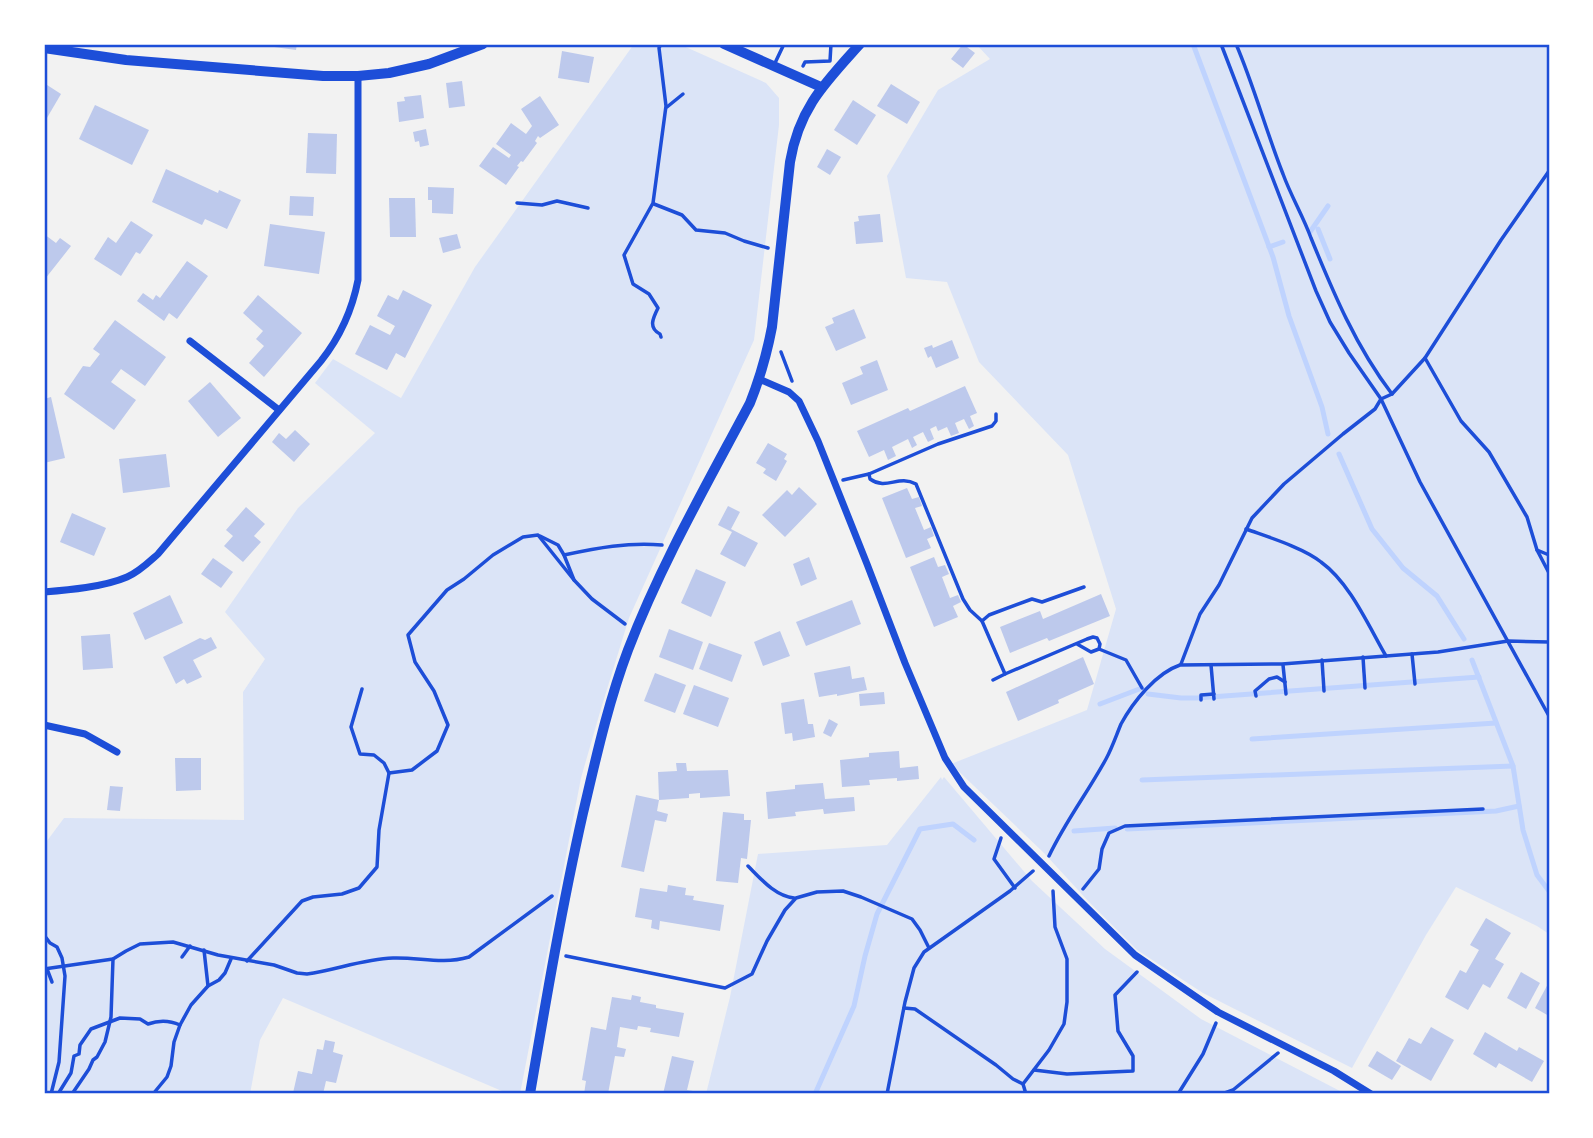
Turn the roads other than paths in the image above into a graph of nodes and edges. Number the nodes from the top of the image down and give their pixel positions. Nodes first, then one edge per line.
1 (483, 44) edge
2 (724, 44) edge
3 (784, 44) edge
4 (860, 44) edge
5 (44, 48) edge
6 (774, 65) junction
7 (358, 76) junction
8 (821, 87) junction
9 (190, 341) dead end
10 (759, 379) junction
11 (279, 410) junction
12 (44, 592) edge
13 (44, 725) edge
14 (117, 752) dead end
15 (530, 1094) edge
16 (1371, 1094) edge

1 - 7 street
2 - 6 street
3 - 6 lane
4 - 8 street
5 - 7 street
6 - 8 street
7 - 11 street
8 - 10 street
9 - 11 street
10 - 15 street
10 - 16 street
11 - 12 street
13 - 14 street

